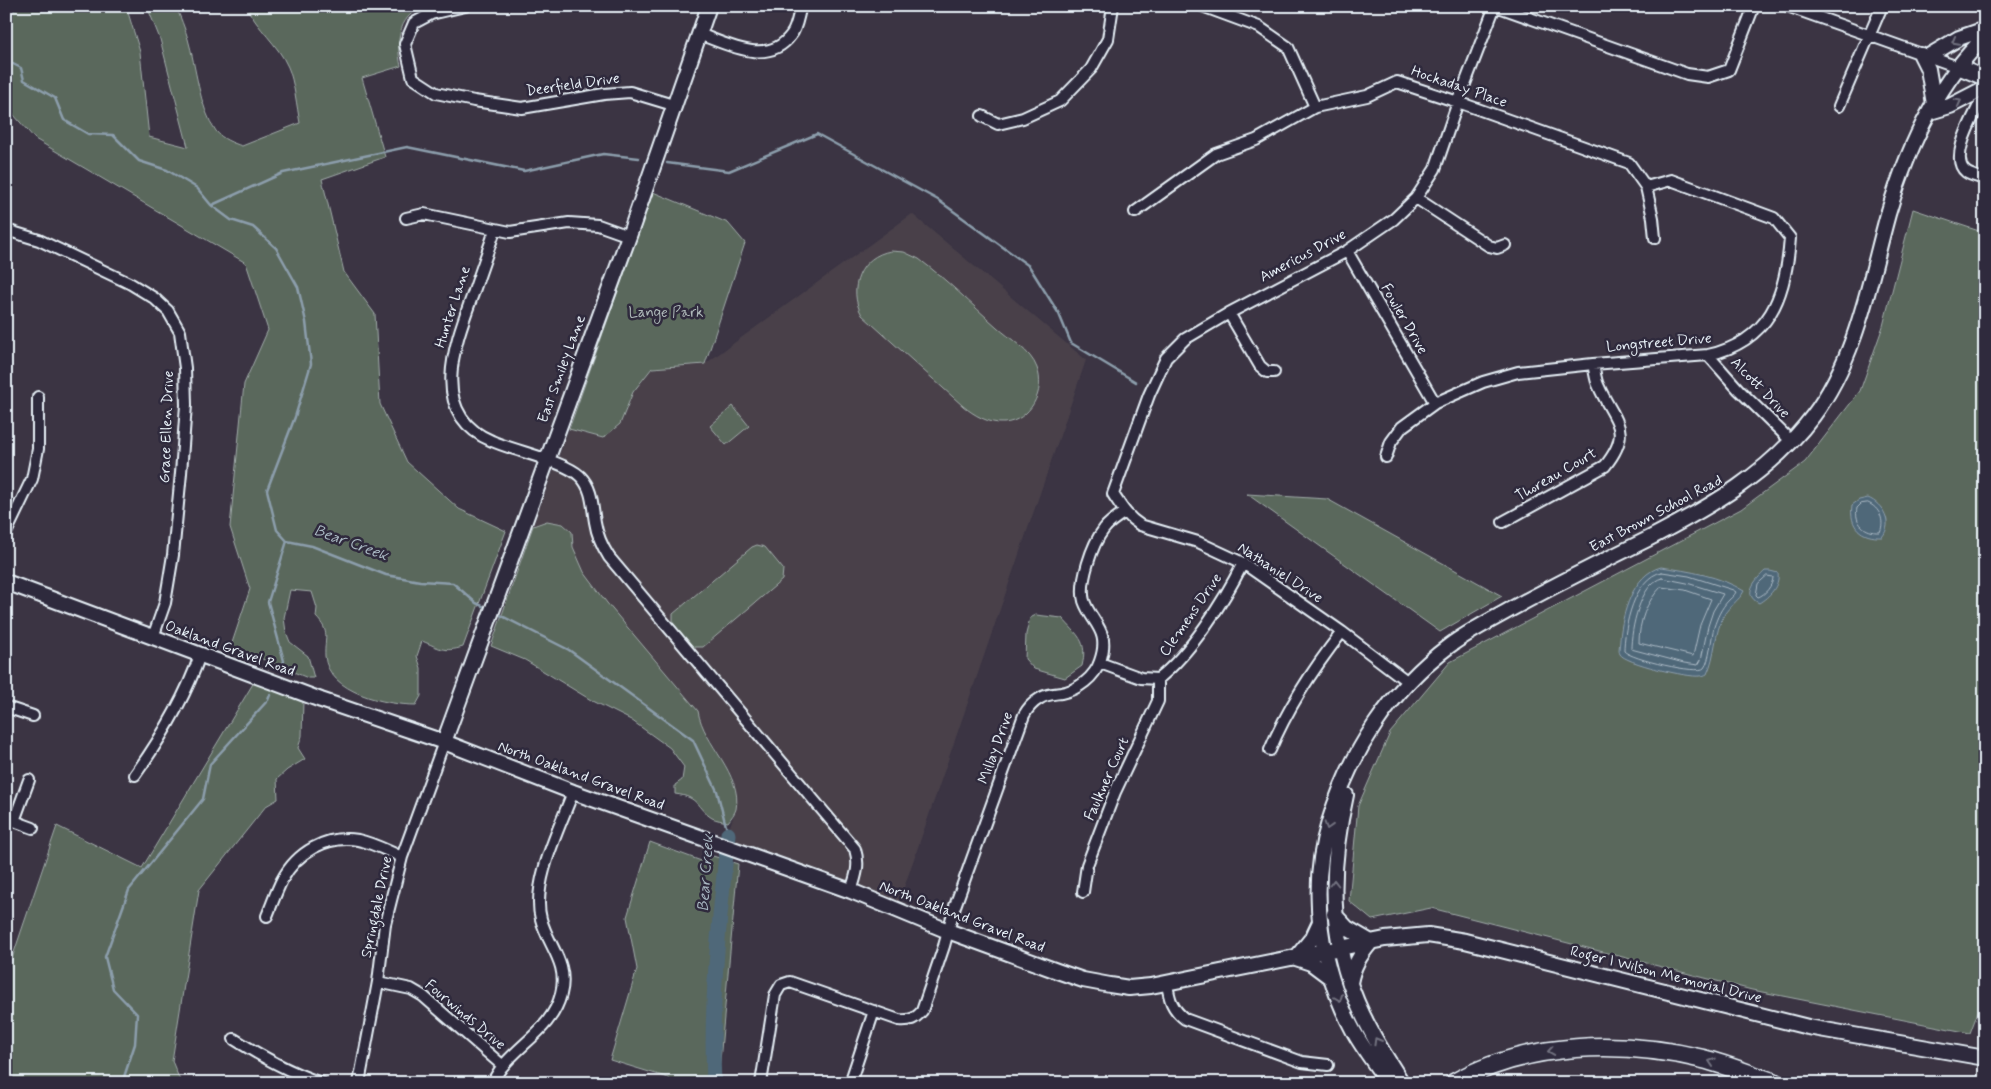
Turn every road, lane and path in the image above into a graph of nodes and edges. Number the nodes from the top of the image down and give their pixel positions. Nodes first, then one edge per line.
1 (465, 6) edge
2 (709, 6) edge
3 (801, 6) edge
4 (1113, 6) edge
5 (1202, 6) edge
6 (1495, 6) edge
7 (1754, 6) edge
8 (1788, 6) edge
9 (1882, 6) edge
10 (1985, 29) edge
11 (699, 34) junction
12 (1868, 36) junction
13 (1983, 44) edge
14 (1924, 56) junction
15 (1958, 67) junction
16 (1985, 78) edge
17 (1985, 88) edge
18 (1458, 102) junction
19 (1985, 102) edge
20 (674, 105) junction
21 (1839, 106) dead end
22 (1315, 107) junction
23 (1932, 108) junction
24 (982, 116) dead end
25 (1985, 179) edge
26 (1646, 187) junction
27 (1416, 198) junction
28 (1134, 212) dead end
29 (406, 218) dead end
30 (6, 230) edge
31 (495, 230) junction
32 (629, 236) junction
33 (1655, 238) dead end
34 (1505, 244) dead end
35 (1347, 251) junction
36 (1229, 313) junction
37 (1708, 355) junction
38 (1594, 364) junction
39 (1274, 372) dead end
40 (38, 396) dead end
41 (1435, 403) junction
42 (1792, 442) junction
43 (1386, 457) dead end
44 (546, 460) junction
45 (1124, 512) junction
46 (1503, 522) dead end
47 (6, 533) edge
48 (1243, 563) junction
49 (6, 582) edge
50 (1342, 632) junction
51 (153, 637) junction
52 (200, 655) junction
53 (1100, 662) junction
54 (1158, 679) junction
55 (1408, 682) junction
56 (6, 707) edge
57 (33, 716) dead end
58 (444, 742) junction
59 (1270, 750) dead end
60 (135, 775) dead end
61 (29, 780) dead end
62 (573, 792) junction
63 (10, 819) edge
64 (33, 828) dead end
65 (402, 857) junction
66 (851, 891) junction
67 (1084, 892) dead end
68 (267, 916) dead end
69 (1328, 917) junction
70 (948, 931) junction
71 (1370, 942) junction
72 (1340, 949) junction
73 (1324, 952) junction
74 (1296, 958) junction
75 (1331, 978) junction
76 (378, 982) junction
77 (1167, 983) junction
78 (1350, 983) junction
79 (874, 1011) junction
80 (234, 1039) dead end
81 (1985, 1058) edge
82 (1328, 1065) dead end
83 (503, 1066) junction
84 (322, 1083) edge
85 (359, 1083) edge
86 (492, 1083) edge
87 (761, 1083) edge
88 (850, 1083) edge
89 (1388, 1083) edge
90 (1402, 1083) edge
91 (1454, 1083) edge
92 (1775, 1083) edge

1 - 20 street, Deerfield Drive
2 - 11 street, East Smiley Lane
3 - 11 street
4 - 24 street
5 - 22 street
6 - 7 street
6 - 18 street, Americus Drive
8 - 12 street
9 - 12 street
10 -> 14 street
11 - 20 street, East Smiley Lane
12 - 14 street
12 - 21 street
13 - 15 street, East Brown School Road
14 - 15 street
14 - 23 street
15 - 16 street
15 - 23 street, East Brown School Road
23 -> 17 street
18 - 22 street, Hockaday Place
18 - 26 street, Hockaday Place
18 - 27 street, Americus Drive
19 - 25 street
20 - 32 street, East Smiley Lane
22 - 28 street, Hockaday Place
23 - 42 street, East Brown School Road
26 - 33 street, Hockaday Place
26 - 37 street, Longstreet Drive
27 - 34 street
27 - 35 street, Americus Drive
29 - 31 street
30 - 51 street, Grace Ellen Drive
31 - 32 street
31 - 44 street, Hunter Lane
32 - 44 street, East Smiley Lane
35 - 36 street, Americus Drive
35 - 41 street, Fowler Drive
36 - 39 street
36 - 45 street, Americus Drive
37 - 38 street, Longstreet Drive
37 - 42 street, Alcott Drive
38 - 41 street, Longstreet Drive
38 - 46 street, Thoreau Court
40 - 47 street
41 - 43 street, Longstreet Drive
42 - 55 street, East Brown School Road
44 - 58 street, East Smiley Lane
44 - 66 street, Hunter Lane
45 - 48 street, Nathaniel Drive
45 - 53 street
48 - 50 street, Nathaniel Drive
48 - 54 street, Clemens Drive
49 - 51 street, Oakland Gravel Road
50 - 55 street, Nathaniel Drive
50 - 59 street
51 - 52 street, Oakland Gravel Road
52 - 58 street, Oakland Gravel Road
52 - 60 street
53 - 54 street
53 - 70 street, Millay Drive
54 - 67 street, Faulkner Court
55 - 69 street, East Brown School Road
56 - 57 street
58 - 62 street, North Oakland Gravel Road
58 - 65 street, Springdale Drive
61 - 63 street
62 - 66 street, North Oakland Gravel Road
62 - 83 street
63 - 64 street
65 - 68 street
65 - 76 street, Springdale Drive
66 - 70 street, North Oakland Gravel Road
69 - 71 street
69 - 72 street, East Brown School Road
69 - 73 street, East Brown School Road
69 - 74 street
70 - 77 street, North Oakland Gravel Road
70 - 79 street, Millay Drive
71 - 72 street, Roger I Wilson Memorial Drive
71 - 78 street
71 - 81 street, Roger I Wilson Memorial Drive
72 - 73 street, North Oakland Gravel Road
72 - 78 street
73 - 74 street, North Oakland Gravel Road
73 - 75 street, East Brown School Road
74 - 75 street
74 - 77 street, North Oakland Gravel Road
75 -> 89 street, East Brown School Road
76 - 83 street, Fourwinds Drive
76 - 85 street, Springdale Drive
77 - 82 street
90 -> 78 street
79 - 87 street
79 - 88 street
80 - 84 street
83 - 86 street
92 -> 91 highway

